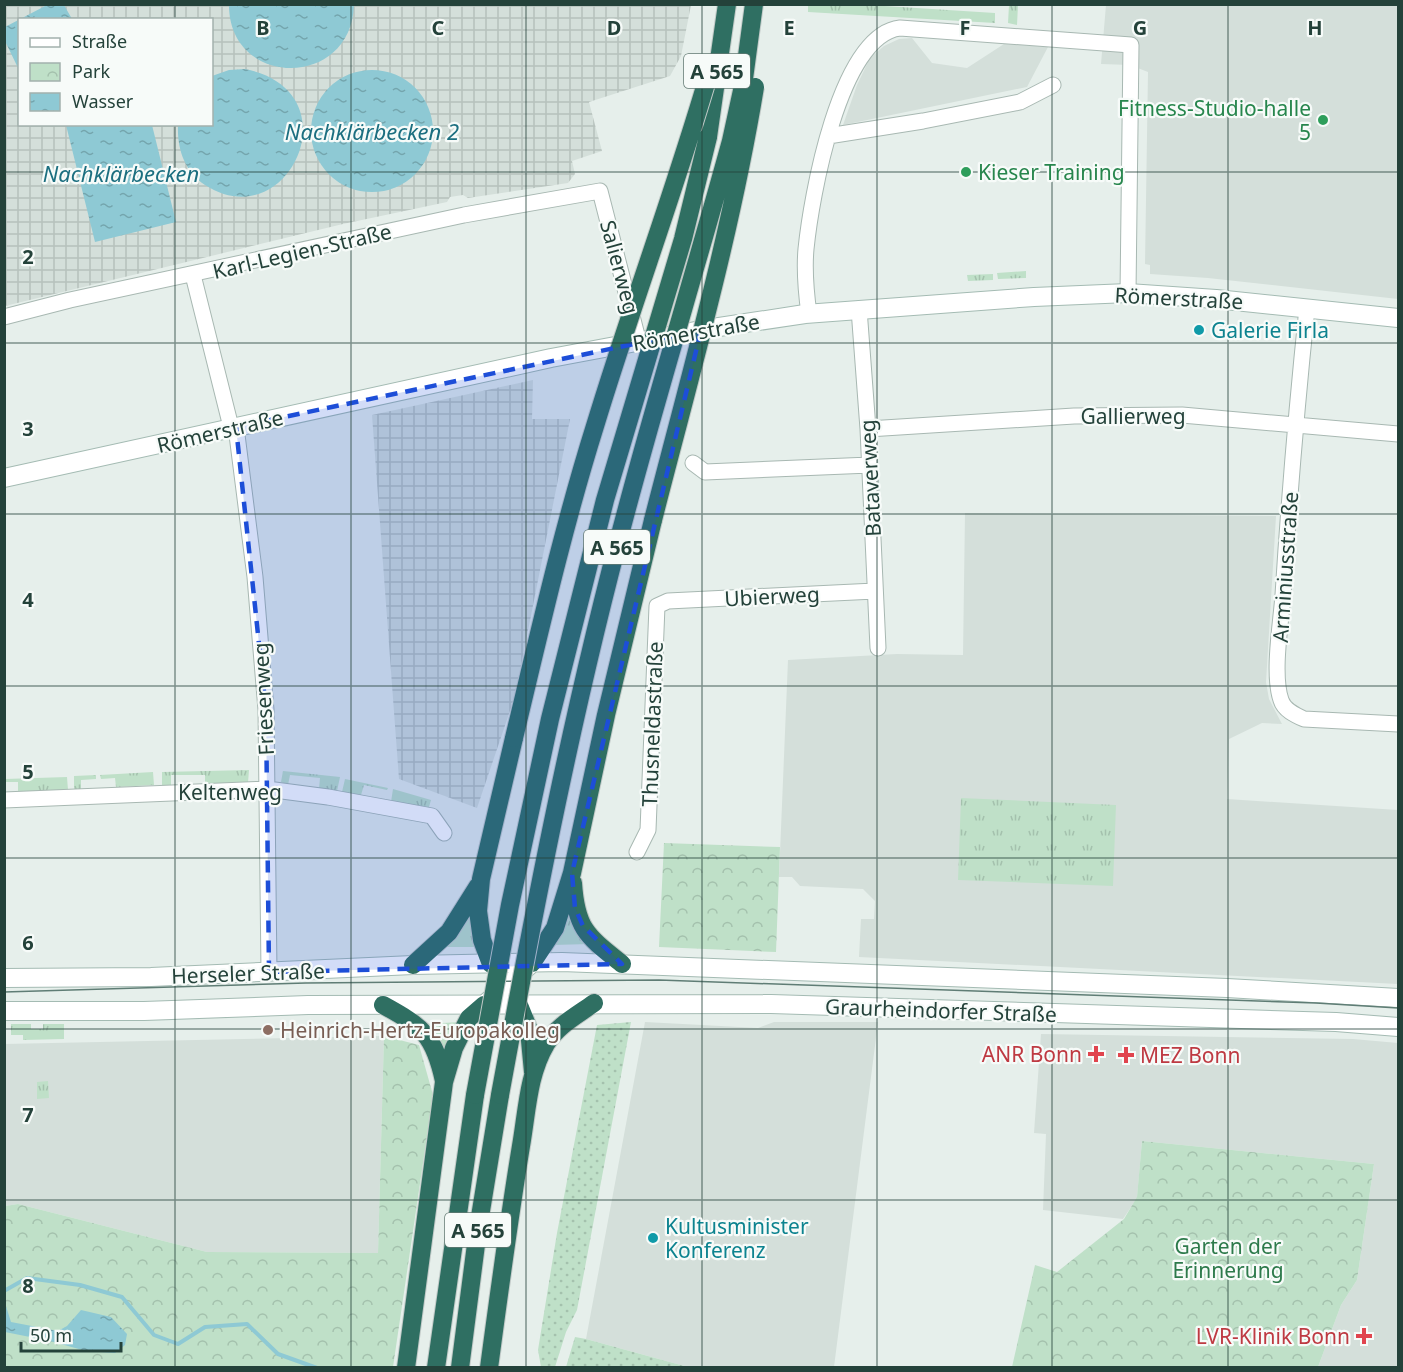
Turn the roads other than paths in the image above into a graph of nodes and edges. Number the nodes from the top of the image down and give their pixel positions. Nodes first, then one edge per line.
1 (727, 4) edge
2 (754, 4) edge
3 (765, 4) edge
4 (1053, 85) dead end
5 (828, 136) junction
6 (600, 191) joint
7 (193, 275) junction
8 (1128, 293) junction
9 (1307, 308) junction
10 (859, 309) junction
11 (809, 314) junction
12 (4, 317) edge
13 (1398, 318) edge
14 (639, 342) junction
15 (1294, 424) junction
16 (234, 427) junction
17 (868, 429) junction
18 (1398, 434) edge
19 (693, 463) dead end
20 (870, 465) junction
21 (4, 478) edge
22 (875, 591) junction
23 (668, 601) joint
24 (878, 648) dead end
25 (1398, 724) edge
26 (267, 789) junction
27 (4, 800) edge
28 (444, 833) dead end
29 (637, 852) dead end
30 (572, 873) junction
31 (481, 879) junction
32 (532, 963) junction
33 (491, 964) junction
34 (622, 964) junction
35 (413, 965) junction
36 (268, 972) junction
37 (4, 978) edge
38 (507, 985) junction
39 (1398, 998) edge
40 (594, 1003) junction
41 (383, 1005) junction
42 (484, 1005) junction
43 (519, 1005) junction
44 (4, 1011) edge
45 (1398, 1026) edge
46 (533, 1074) junction
47 (444, 1082) junction
48 (407, 1360) edge
49 (436, 1364) edge
50 (460, 1366) edge
51 (489, 1368) edge

1 - 31 highway, bridge
1 - 49 highway, A 565, bridge
2 - 50 highway, A 565, bridge
3 - 30 highway, bridge
4 - 5 street
5 - 8 street
5 - 11 street
6 - 7 street, Karl-Legien-Straße
6 - 14 street, Salierweg
7 - 12 street, Karl-Legien-Straße
7 - 16 street, Friesenweg
8 - 9 street, Römerstraße
8 - 10 street, Römerstraße
9 - 13 street, Römerstraße
9 - 15 street, Arminiusstraße
10 - 11 street, Römerstraße
10 - 17 street, Bataverweg
11 - 14 street, Römerstraße
14 - 16 street, Römerstraße
15 - 17 street, Gallierweg
15 - 18 street, Gallierweg
15 - 25 street, Arminiusstraße
16 - 21 street, Römerstraße
16 - 26 street, Friesenweg
17 - 20 street, Bataverweg
19 - 20 street
20 - 22 street, Bataverweg
22 - 23 street, Ubierweg
22 - 24 street, Bataverweg
23 - 29 street, Thusneldastraße
26 - 27 street, Keltenweg
26 - 28 street, Keltenweg
26 - 36 street, Friesenweg
30 - 32 highway
30 - 34 highway
31 - 33 highway
31 - 35 highway
32 - 33 street, Graurheindorfer Straße
32 - 34 street, Graurheindorfer Straße
32 - 38 street
33 - 35 street, Herseler Straße
33 - 38 street
34 - 39 street, Graurheindorfer Straße
35 - 36 street, Herseler Straße
36 - 37 street, Herseler Straße
38 - 42 street
38 - 43 street
40 - 43 street, Graurheindorfer Straße
40 - 45 street, Graurheindorfer Straße
40 - 46 highway
41 - 42 street, Herseler Straße
41 - 44 street, Herseler Straße
41 - 47 highway
42 - 43 street, Graurheindorfer Straße
42 - 47 highway
43 - 46 highway
46 - 51 highway
47 - 48 highway

